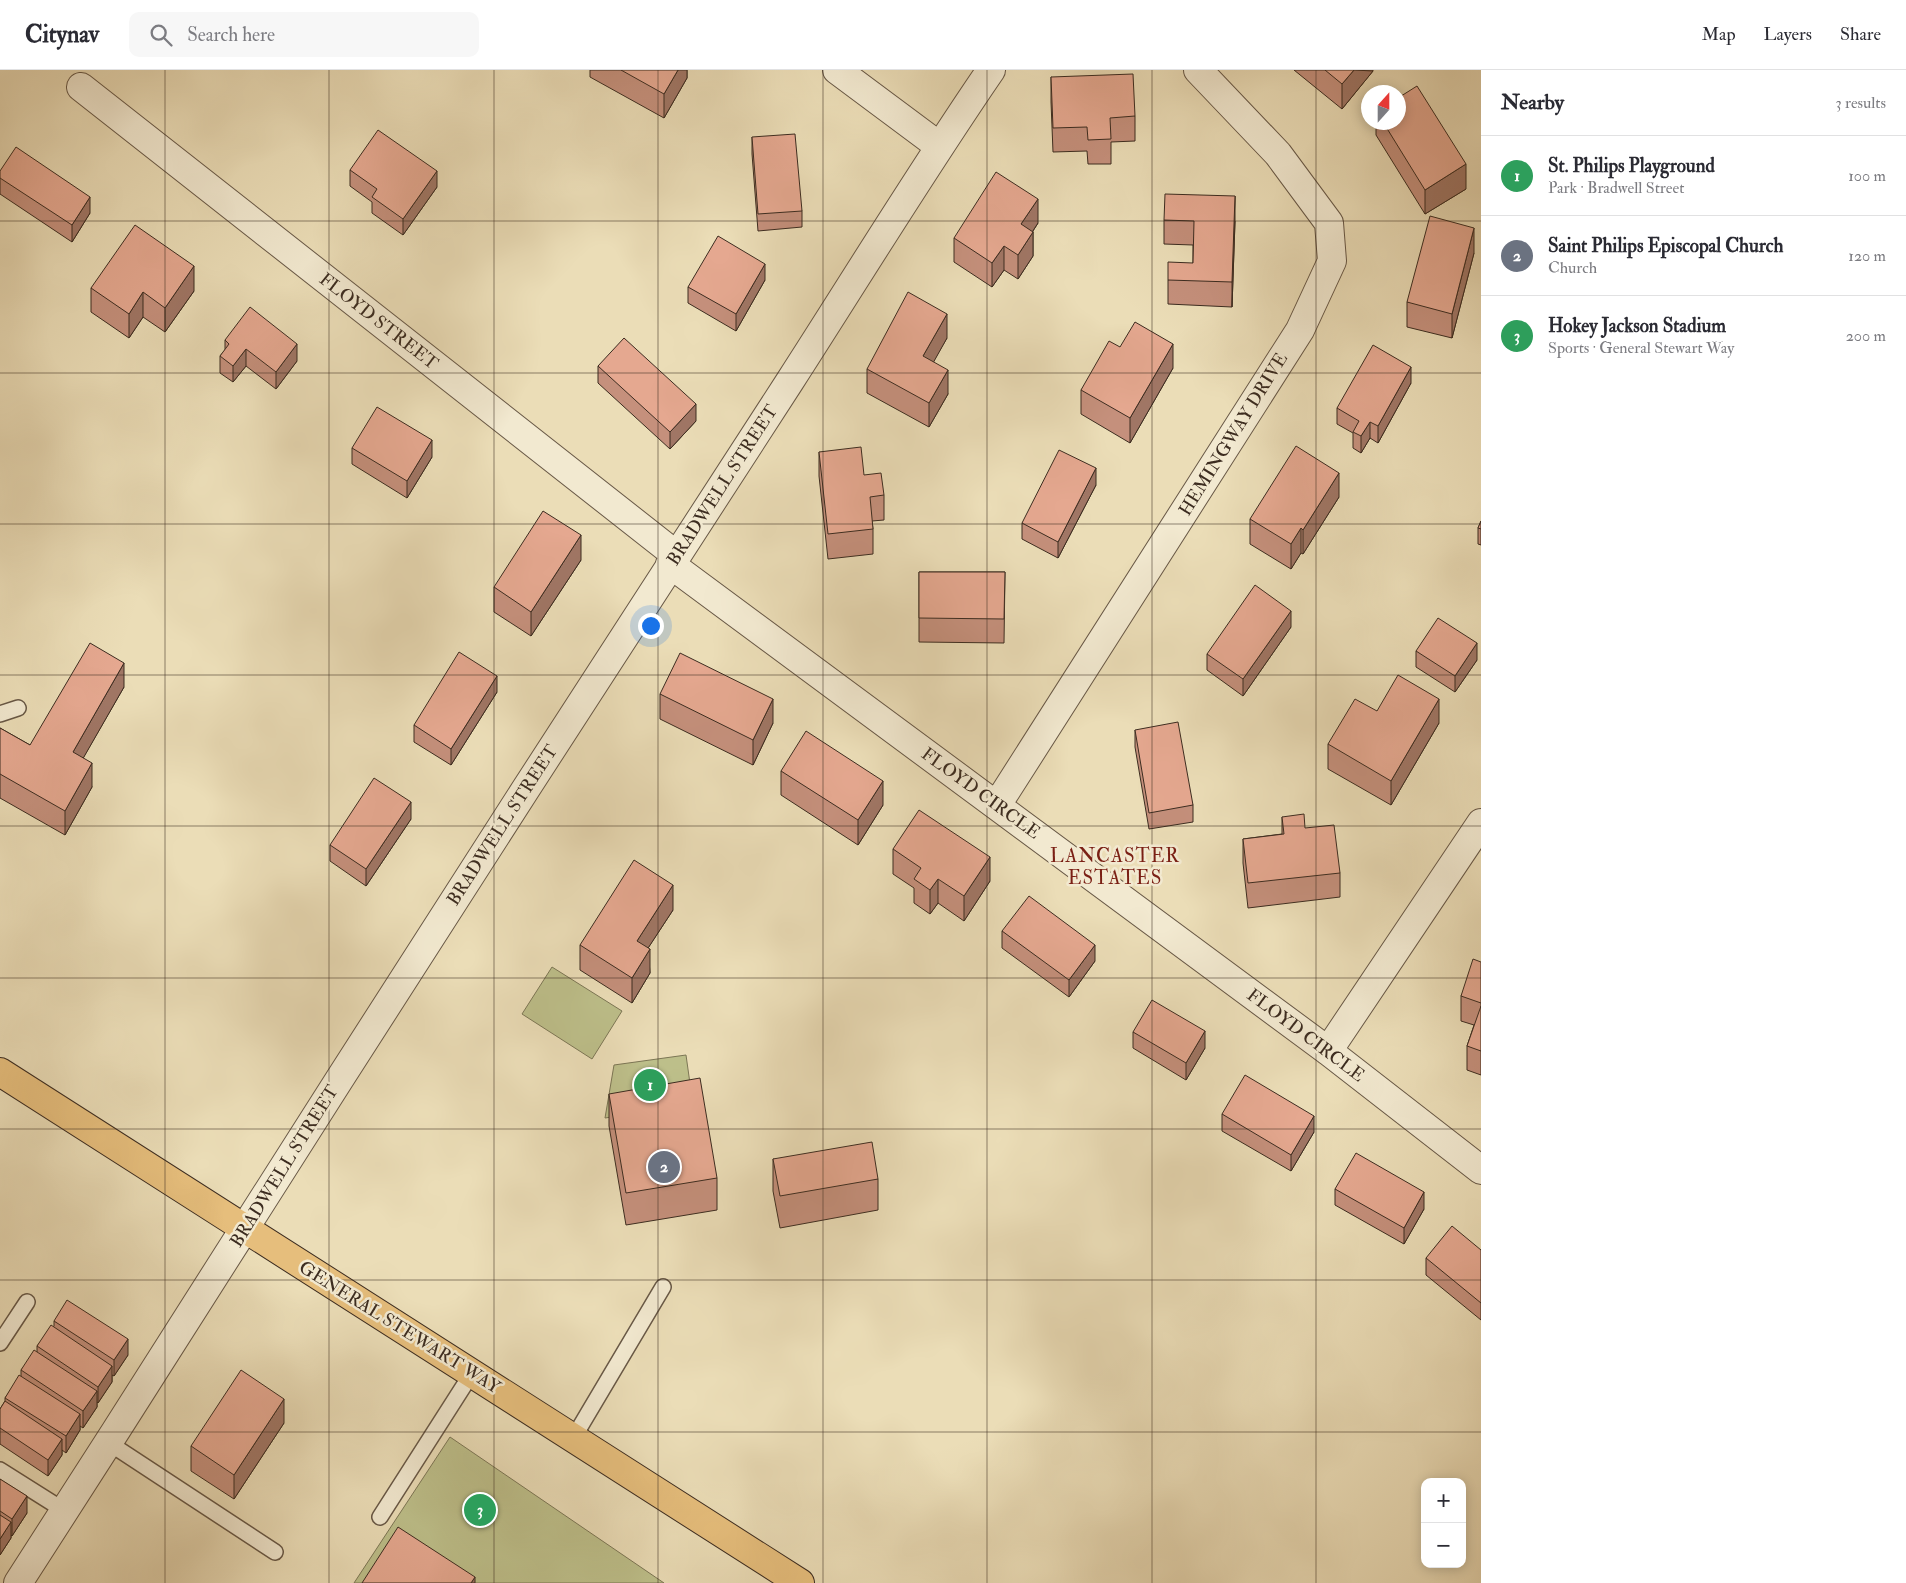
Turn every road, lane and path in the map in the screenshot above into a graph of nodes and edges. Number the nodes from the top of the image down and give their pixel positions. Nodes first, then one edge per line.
1 (836, 70) edge
2 (991, 70) edge
3 (1198, 70) edge
4 (81, 87) dead end
5 (939, 146) junction
6 (673, 559) junction
7 (18, 708) dead end
8 (0, 714) edge
9 (997, 805) junction
10 (1481, 823) edge
11 (1328, 1051) junction
12 (0, 1072) edge
13 (1481, 1170) edge
14 (244, 1229) junction
15 (663, 1287) dead end
16 (27, 1302) dead end
17 (0, 1343) edge
18 (472, 1373) junction
19 (574, 1437) junction
20 (109, 1443) junction
21 (0, 1470) edge
22 (64, 1511) junction
23 (380, 1517) dead end
24 (275, 1552) dead end
25 (18, 1583) edge
26 (800, 1583) edge

1 - 5 street
2 - 5 street, BRADWELL STREET
3 - 9 street, HEMINGWAY DRIVE
4 - 6 street, FLOYD STREET
5 - 6 street, BRADWELL STREET
6 - 9 street, FLOYD CIRCLE
6 - 14 street, BRADWELL STREET
7 - 8 lane
9 - 11 street, FLOYD CIRCLE
10 - 11 street
11 - 13 street, FLOYD CIRCLE
12 - 14 main road, GENERAL STEWART WAY
14 - 18 main road, GENERAL STEWART WAY
14 - 20 street, BRADWELL STREET
15 - 19 lane
16 - 17 lane
18 - 19 main road, GENERAL STEWART WAY
18 - 23 lane
19 - 26 main road, GENERAL STEWART WAY
20 - 22 street, BRADWELL STREET
20 - 24 lane
21 - 22 lane
22 - 25 street, BRADWELL STREET

